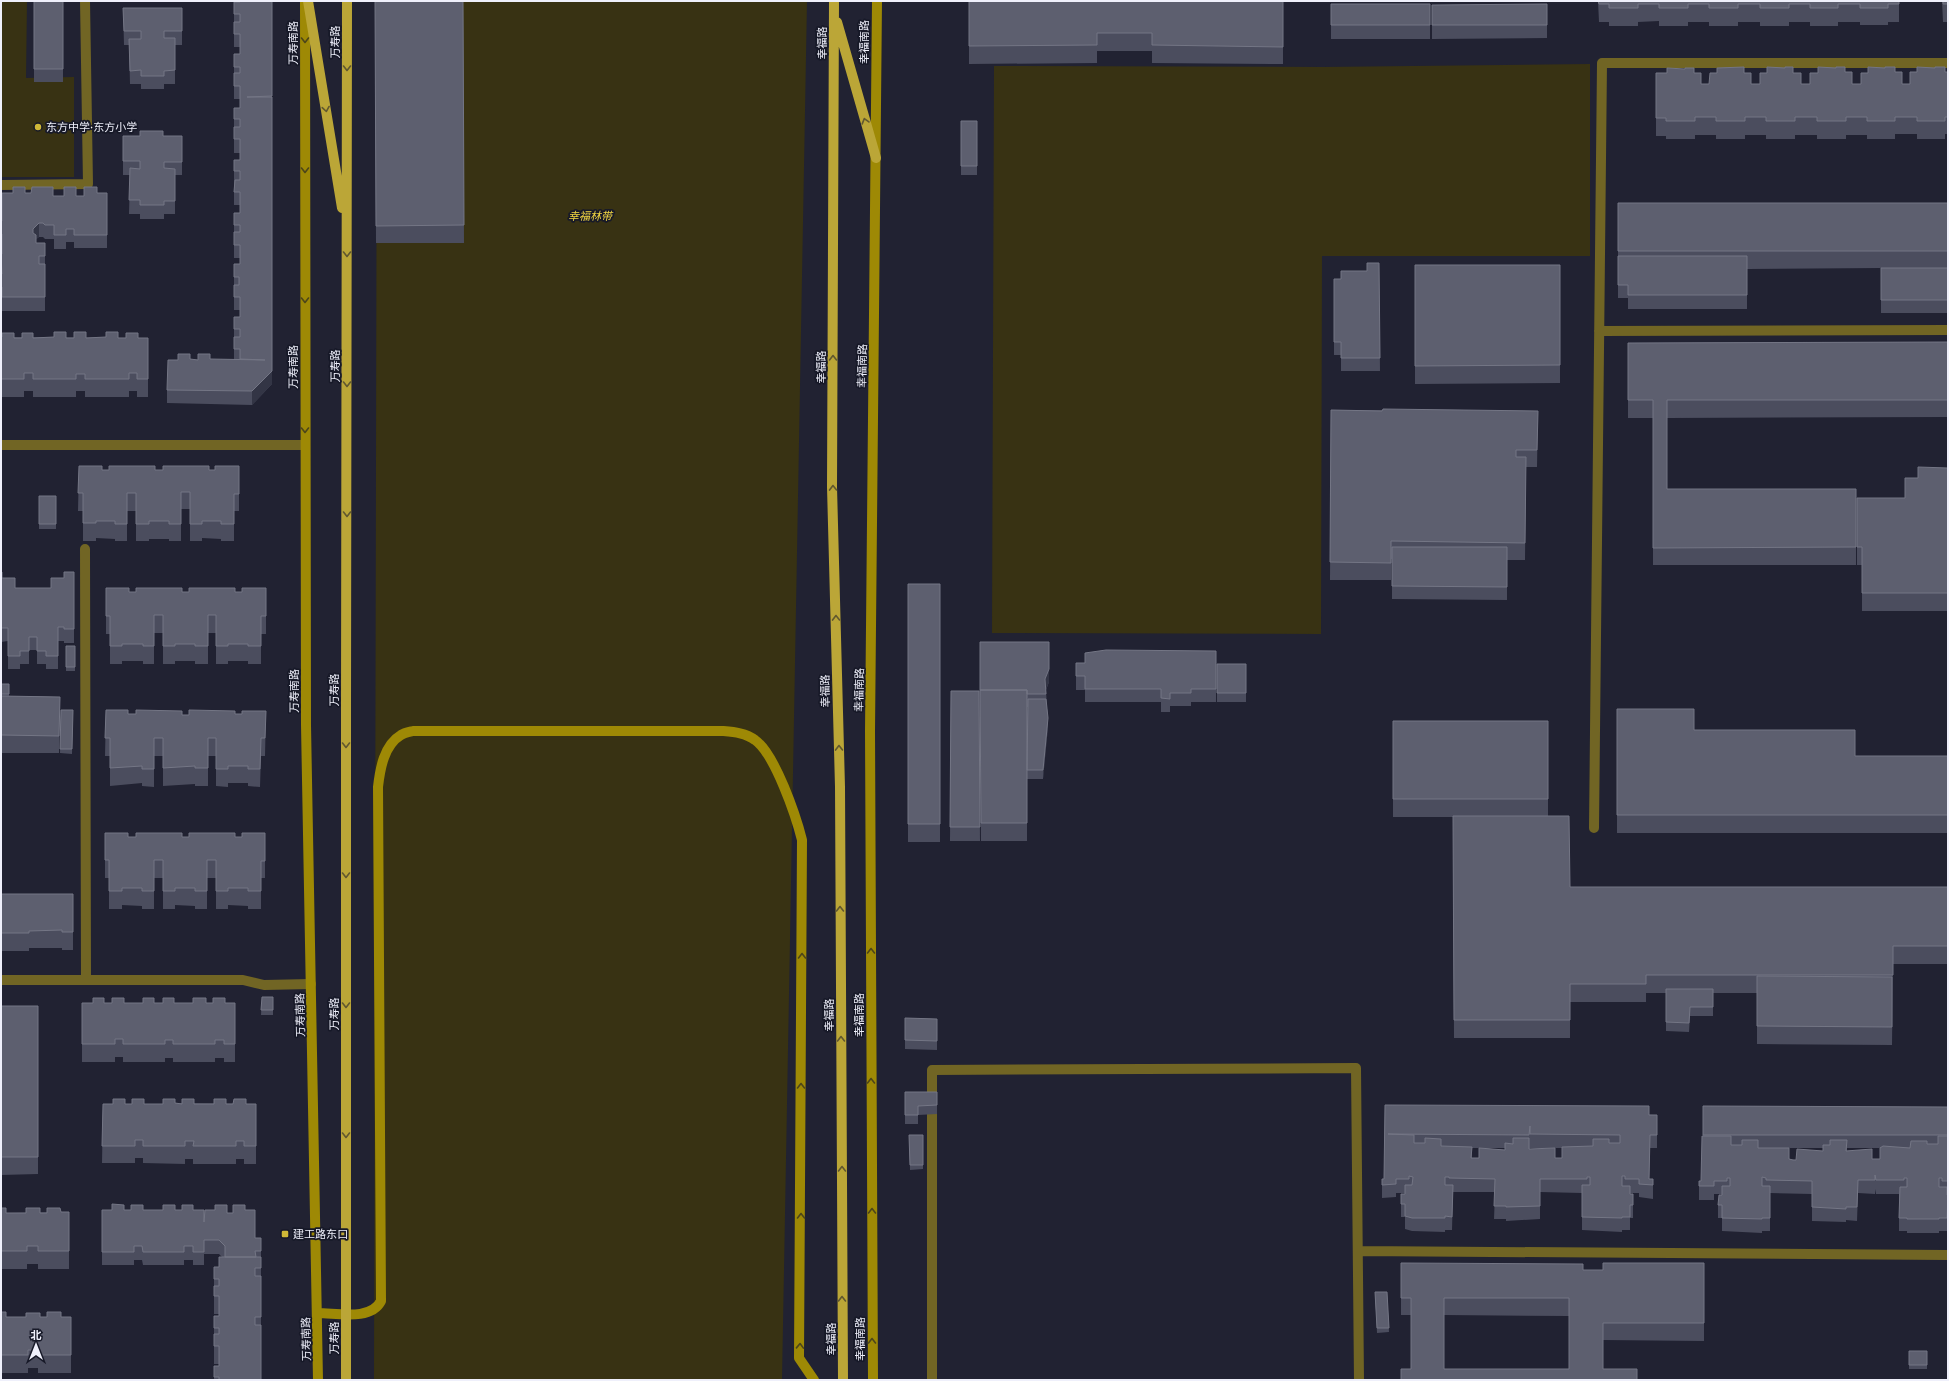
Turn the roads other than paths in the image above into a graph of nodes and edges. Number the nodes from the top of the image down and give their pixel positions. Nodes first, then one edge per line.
1 (85, 1) edge
2 (305, 1) edge
3 (308, 1) edge
4 (347, 1) edge
5 (877, 1) edge
6 (834, 5) edge
7 (1948, 62) edge
8 (876, 158) junction
9 (1, 185) edge
10 (347, 238) junction
11 (1948, 330) edge
12 (1599, 331) junction
13 (1, 444) edge
14 (305, 446) junction
15 (85, 549) dead end
16 (1594, 828) dead end
17 (1, 980) edge
18 (86, 980) junction
19 (311, 984) junction
20 (1359, 1251) junction
21 (1948, 1255) edge
22 (318, 1313) junction
23 (318, 1380) edge
24 (346, 1380) edge
25 (814, 1380) edge
26 (843, 1380) edge
27 (872, 1380) edge
28 (932, 1380) edge
29 (1359, 1380) edge

1 - 9 street
2 -> 14 main road, 万寿南路
3 -> 10 main road
4 -> 10 main road, 万寿路
5 - 8 main road, 幸福南路
8 -> 6 main road
26 -> 6 main road, 幸福路
7 - 12 street
27 -> 8 main road, 幸福南路
10 -> 24 main road, 万寿路, bridge
11 - 12 street
12 - 16 street
13 - 14 street
14 - 19 main road, 万寿南路
15 - 18 street
17 - 18 street
18 - 19 street
19 - 22 main road, 万寿南路
20 - 21 street
20 - 28 street
20 - 29 street
22 - 23 main road, 万寿南路
25 -> 22 main road

